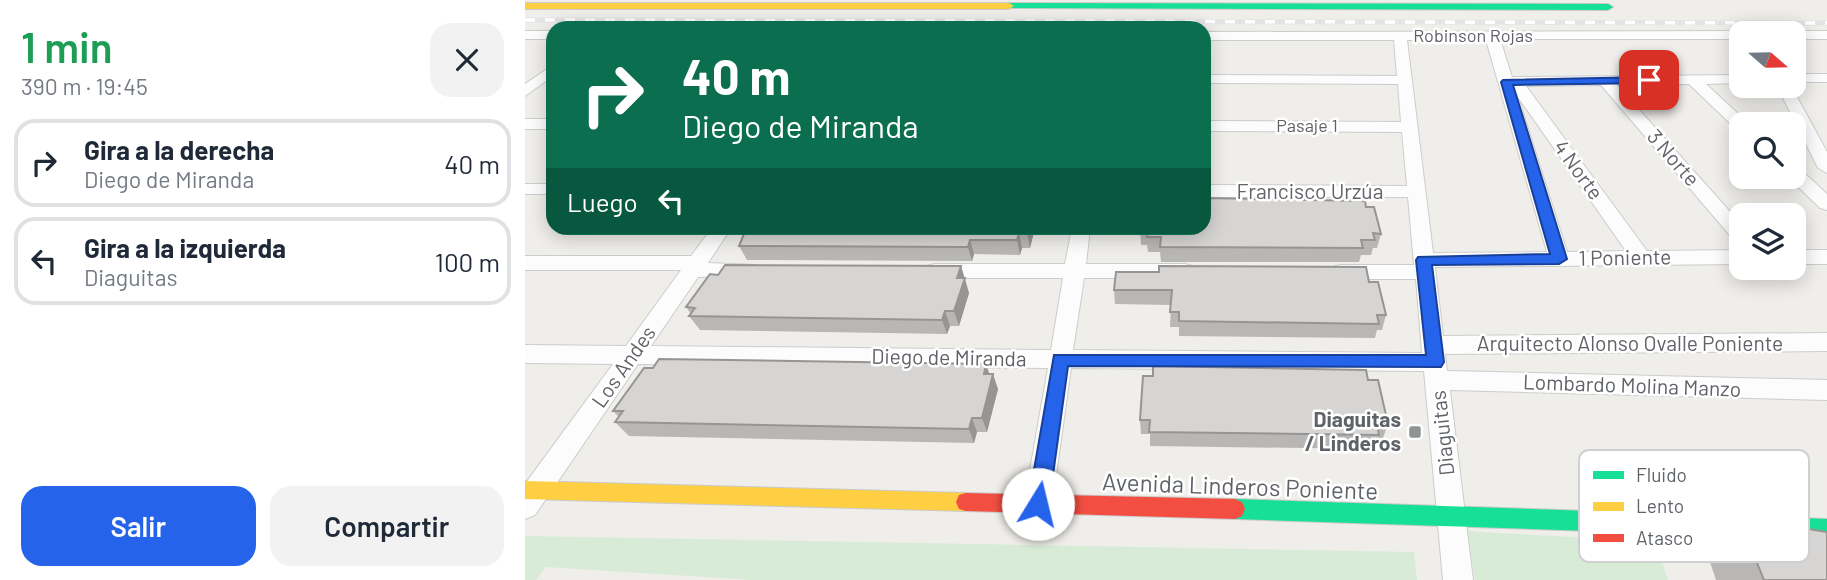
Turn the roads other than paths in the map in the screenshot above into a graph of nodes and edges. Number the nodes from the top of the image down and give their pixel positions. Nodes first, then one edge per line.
1 (569, 3) edge
2 (647, 3) edge
3 (886, 3) edge
4 (975, 4) edge
5 (1054, 4) edge
6 (1134, 4) edge
7 (1211, 4) edge
8 (1288, 4) edge
9 (1380, 4) edge
10 (525, 6) edge
11 (1608, 7) dead end
12 (525, 35) edge
13 (546, 35) edge
14 (1729, 35) edge
15 (1806, 35) edge
16 (1827, 35) edge
17 (1211, 36) edge
18 (1400, 36) junction
19 (1492, 36) junction
20 (546, 74) edge
21 (525, 77) edge
22 (546, 77) edge
23 (1806, 78) edge
24 (1827, 78) edge
25 (1211, 79) edge
26 (1693, 79) junction
27 (1729, 79) edge
28 (1404, 80) junction
29 (1605, 81) junction
30 (1511, 82) junction
31 (525, 91) edge
32 (1790, 98) edge
33 (1729, 114) edge
34 (525, 124) edge
35 (546, 124) edge
36 (1211, 126) edge
37 (1409, 127) junction
38 (1827, 168) edge
39 (1806, 184) edge
40 (525, 189) edge
41 (546, 189) edge
42 (1211, 191) edge
43 (1417, 192) junction
44 (1827, 204) edge
45 (1729, 222) edge
46 (717, 235) edge
47 (1080, 235) edge
48 (1729, 257) edge
49 (1806, 257) edge
50 (1827, 257) edge
51 (1641, 258) junction
52 (1559, 259) junction
53 (525, 263) edge
54 (1425, 266) junction
55 (694, 267) junction
56 (773, 270) edge
57 (910, 270) edge
58 (1074, 271) junction
59 (1210, 271) edge
60 (1319, 272) edge
61 (1827, 342) edge
62 (525, 354) edge
63 (632, 356) junction
64 (1061, 360) junction
65 (1435, 363) junction
66 (1827, 390) edge
67 (529, 495) edge
68 (1038, 504) junction
69 (1452, 515) junction
70 (1579, 520) edge
71 (1809, 528) edge
72 (1827, 529) edge
73 (1458, 580) edge

1 - 2 street
1 - 10 street
2 - 3 street
3 - 4 street
4 - 5 street
5 - 6 street
6 - 7 street
7 - 8 street
8 - 9 street
9 - 11 street
12 - 13 street
14 - 19 street, Robinson Rojas
15 - 16 street
17 - 18 street, Robinson Rojas
18 - 19 street, Robinson Rojas
18 - 28 street, Diaguitas
19 - 30 street
20 - 21 street
22 - 31 street
23 - 24 street
25 - 28 street
26 - 27 street
26 - 29 street
26 - 33 street
28 - 37 street, Diaguitas
29 - 30 street
29 - 45 street, 3 Norte
30 - 51 street, 4 Norte
30 - 52 street
32 - 38 street
34 - 35 street
36 - 37 street, Pasaje 1
37 - 43 street, Diaguitas
39 - 44 street
40 - 41 street
42 - 43 street, Francisco Urzúa
43 - 54 street, Diaguitas
46 - 55 street, Los Andes
47 - 58 street
48 - 51 street, 1 Poniente
49 - 50 street
51 - 52 street, 1 Poniente
52 - 54 street, 1 Poniente
53 - 55 street
54 - 60 street, 1 Poniente
54 - 65 street, Diaguitas
55 - 56 street
55 - 63 street, Los Andes
57 - 58 street
58 - 59 street
58 - 64 street
61 - 65 street, Arquitecto Alonso Ovalle Poniente
62 - 63 street, Diego de Miranda
63 - 64 street, Diego de Miranda
63 - 67 street, Los Andes
64 - 65 street, Diego de Miranda
64 - 68 street
65 - 66 street, Lombardo Molina Manzo
65 - 69 street, Diaguitas
67 - 68 street, Avenida Linderos Poniente
68 - 69 street, Avenida Linderos Poniente
69 - 70 street, Avenida Linderos Poniente
69 - 73 street, Diaguitas
71 - 72 street, Avenida Linderos Poniente

